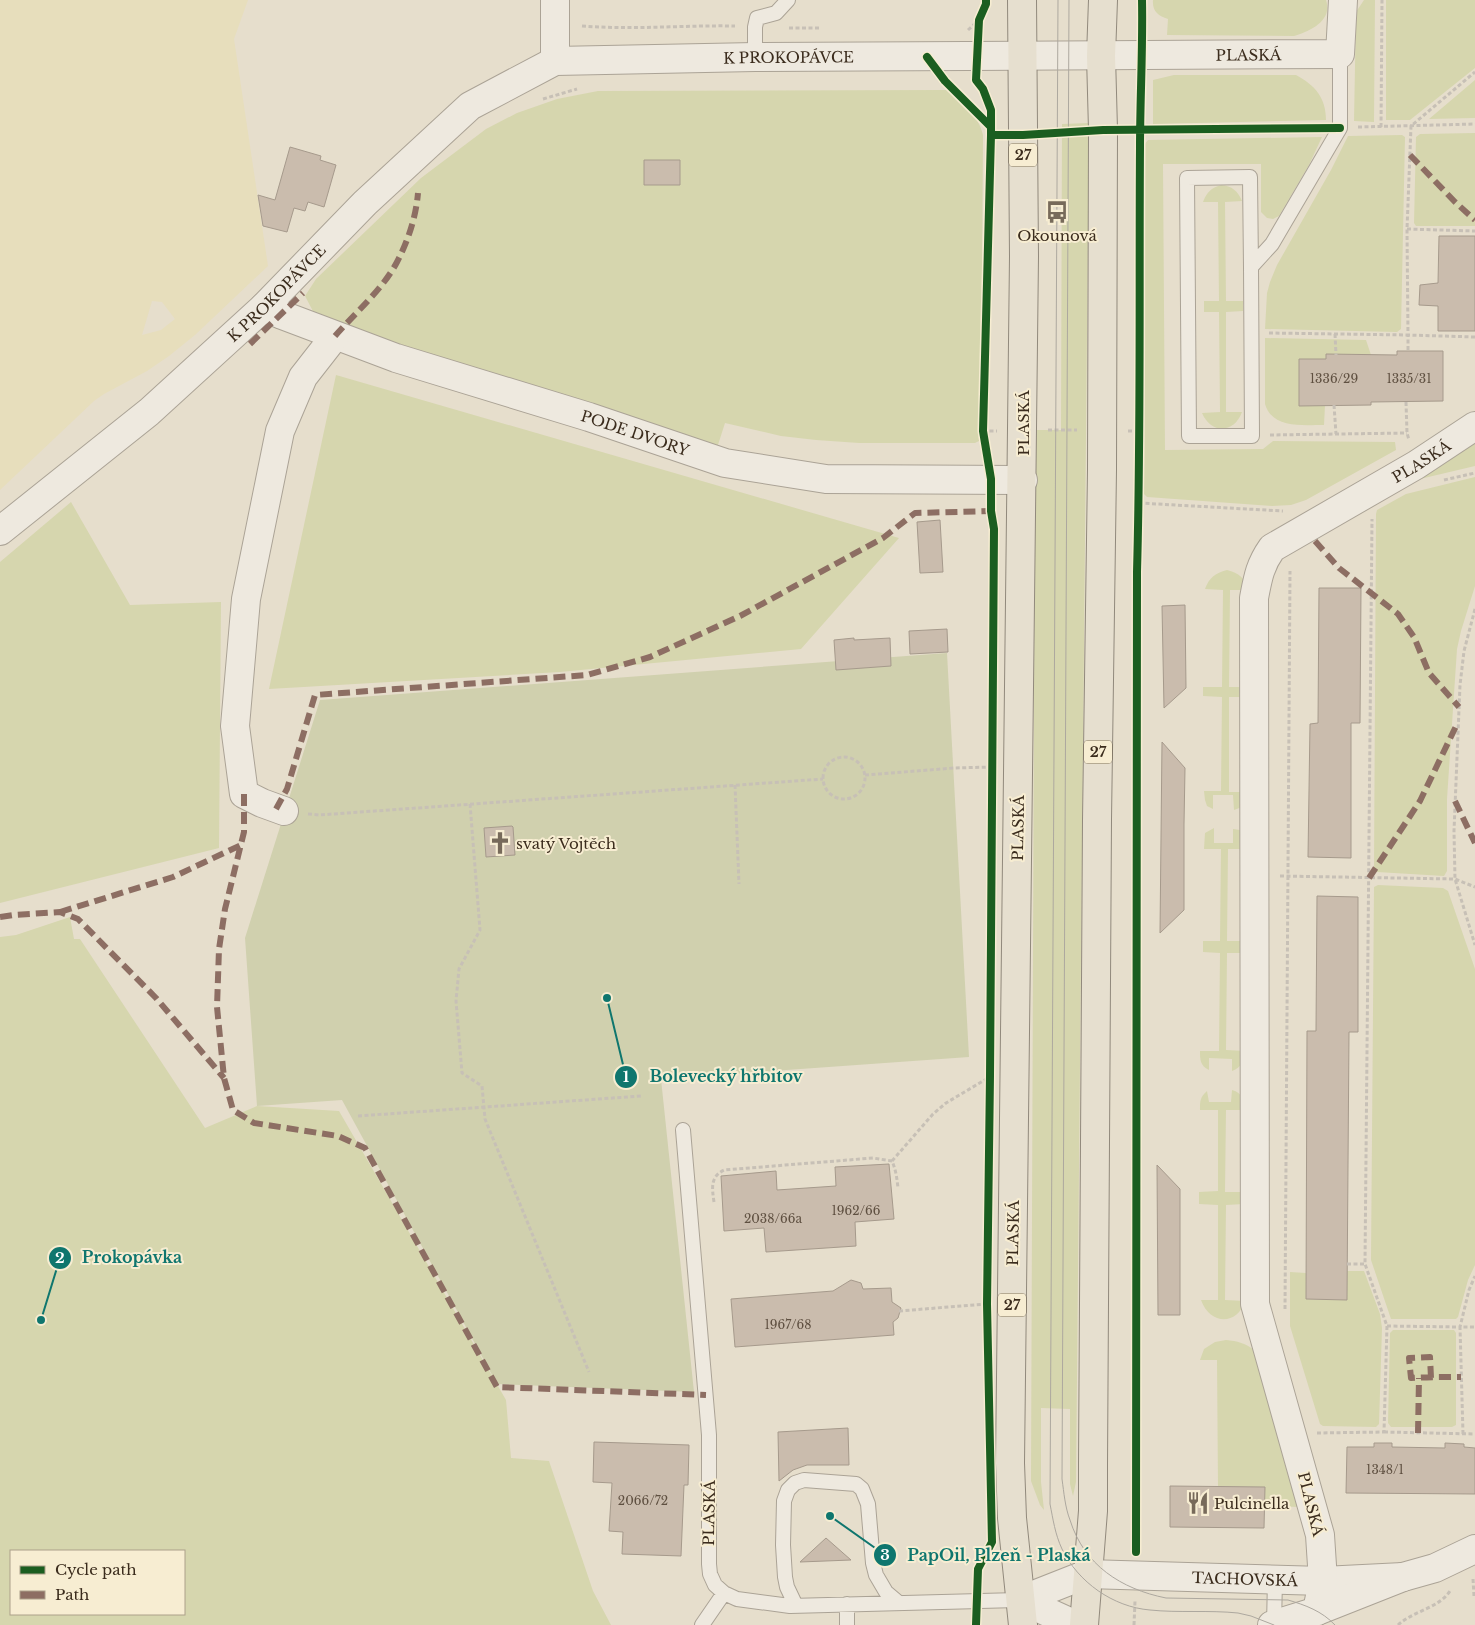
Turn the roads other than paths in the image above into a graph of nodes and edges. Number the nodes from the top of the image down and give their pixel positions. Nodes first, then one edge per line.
1 (555, 0) edge
2 (788, 0) edge
3 (1022, 0) edge
4 (1103, 0) edge
5 (1343, 0) edge
6 (1340, 54) junction
7 (1022, 55) junction
8 (1101, 56) junction
9 (755, 57) junction
10 (555, 61) junction
11 (1251, 267) junction
12 (264, 307) junction
13 (335, 336) junction
14 (1475, 426) edge
15 (1022, 480) junction
16 (0, 531) edge
17 (284, 811) road end
18 (683, 1130) dead end
19 (1475, 1549) edge
20 (1087, 1574) junction
21 (1403, 1577) junction
22 (1275, 1579) junction
23 (1322, 1581) junction
24 (724, 1593) junction
25 (898, 1603) junction
26 (847, 1604) junction
27 (796, 1606) junction
28 (1317, 1611) junction
29 (1022, 1612) edge
30 (702, 1625) edge
31 (847, 1625) edge
32 (1076, 1625) edge
33 (1084, 1625) edge
34 (1273, 1625) edge

1 - 10 street
2 - 9 lane
3 - 7 main road, PLASKÁ / 27
4 - 8 main road, 27
5 - 6 street
6 - 8 street, PLASKÁ
6 - 11 lane
7 - 8 street, PLASKÁ
7 - 9 street, K PROKOPÁVCE
7 - 15 main road, PLASKÁ / 27
8 - 20 main road, 27
9 - 10 street, K PROKOPÁVCE
10 - 12 street, K PROKOPÁVCE
11 - 11 lane
12 - 13 street, PODE DVORY
12 - 16 street, K PROKOPÁVCE
13 - 15 street, PODE DVORY
13 - 17 street
14 - 23 street, PLASKÁ
15 - 29 main road, PLASKÁ / 27
18 - 24 lane, PLASKÁ
19 - 21 street, TACHOVSKÁ
20 - 22 street, TACHOVSKÁ
20 - 29 street
20 - 33 main road, 27
21 - 23 street, TACHOVSKÁ
21 - 28 street, TACHOVSKÁ
22 - 23 street, TACHOVSKÁ
22 - 34 lane
23 - 28 street, PLASKÁ
24 - 27 lane
24 - 30 lane
25 - 26 lane
25 - 27 lane
25 - 29 lane
26 - 27 lane
26 - 31 lane
28 - 34 street
29 - 32 street

